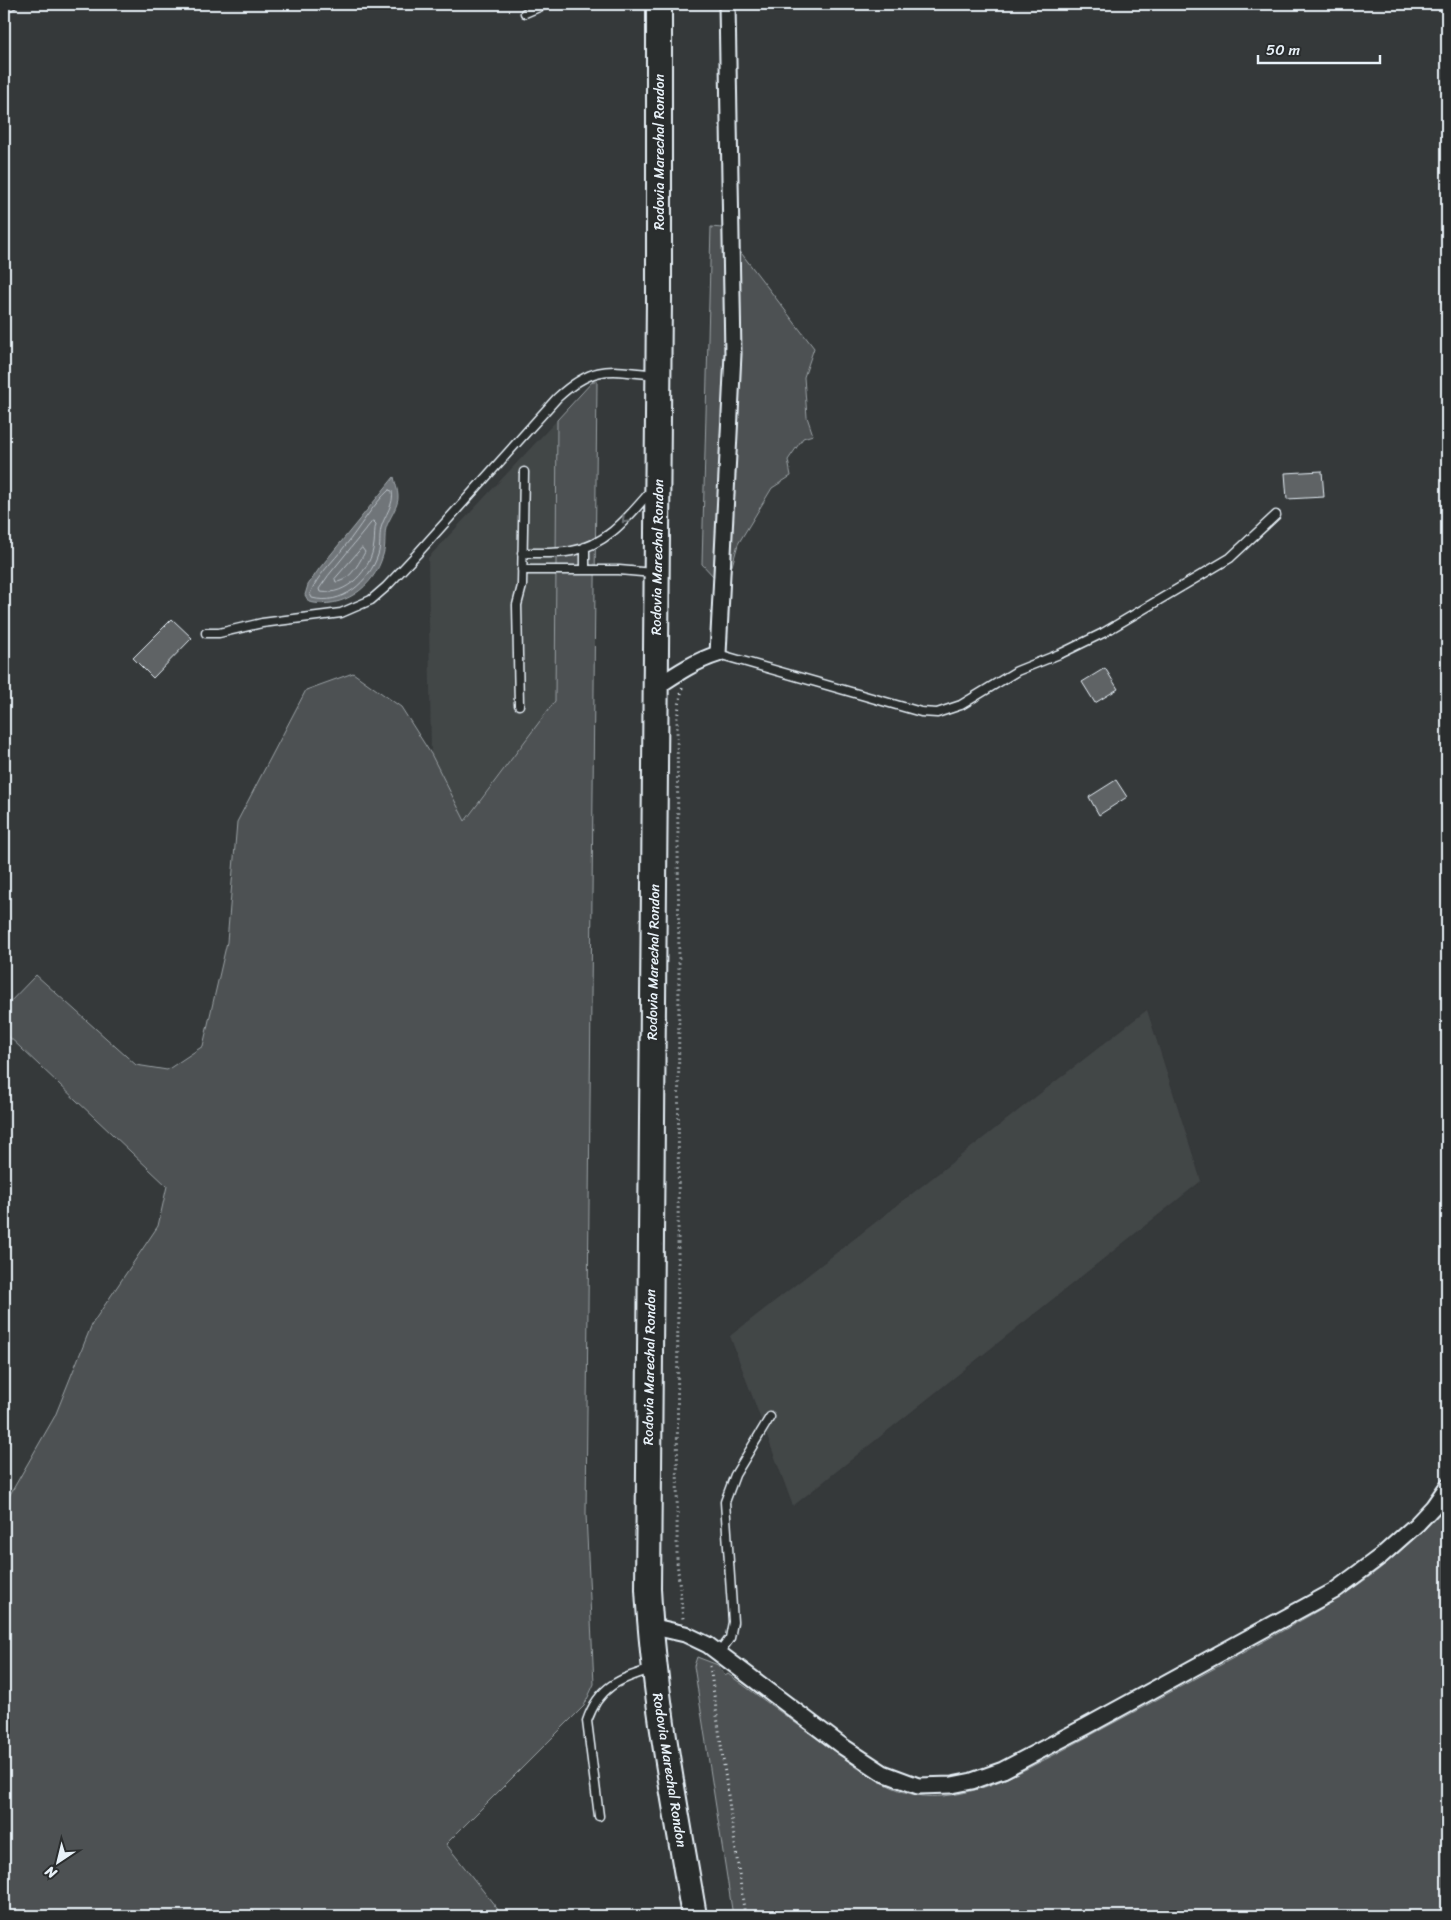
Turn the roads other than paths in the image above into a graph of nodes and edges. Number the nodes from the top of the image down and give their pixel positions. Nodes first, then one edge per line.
1 (13, 4) edge
2 (546, 4) edge
3 (659, 4) edge
4 (727, 4) edge
5 (4, 8) edge
6 (524, 13) dead end
7 (658, 375) junction
8 (524, 472) dead end
9 (658, 484) junction
10 (1276, 515) dead end
11 (585, 547) junction
12 (522, 553) junction
13 (522, 570) junction
14 (585, 570) junction
15 (656, 574) junction
16 (206, 633) dead end
17 (718, 654) junction
18 (655, 688) junction
19 (519, 705) dead end
20 (770, 1417) dead end
21 (1447, 1487) edge
22 (650, 1626) junction
23 (714, 1649) junction
24 (654, 1669) junction
25 (599, 1816) dead end
26 (694, 1916) edge

1 - 5 lane
2 - 6 lane
3 - 7 main road, Rodovia Marechal Rondon
4 - 17 street
7 - 9 main road, Rodovia Marechal Rondon
7 - 16 lane
8 - 12 lane
9 -> 11 lane
9 - 15 main road, Rodovia Marechal Rondon
10 - 17 lane
11 - 12 lane
11 - 14 lane
12 - 13 lane
13 - 14 lane
13 - 19 lane
14 - 15 lane
15 - 18 main road, Rodovia Marechal Rondon
17 - 18 street
18 - 22 main road, Rodovia Marechal Rondon
20 - 23 lane
21 - 23 street
22 - 23 street
22 - 24 main road, Rodovia Marechal Rondon
24 - 25 lane
24 - 26 main road, Rodovia Marechal Rondon

